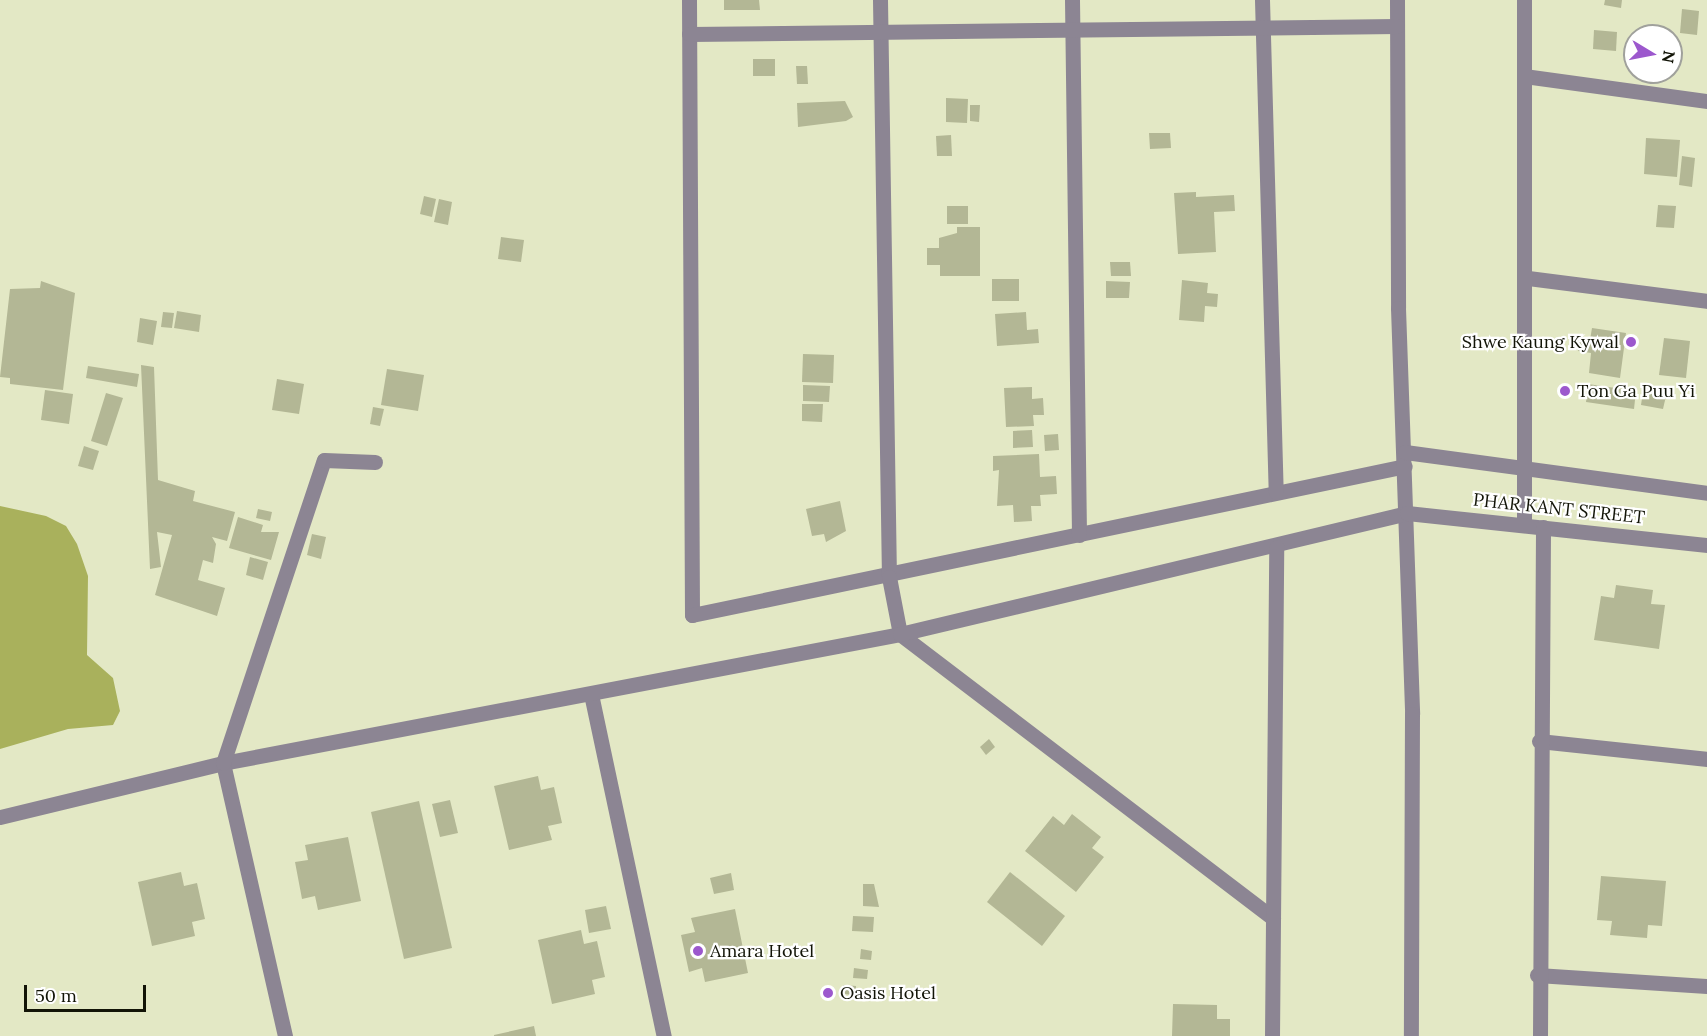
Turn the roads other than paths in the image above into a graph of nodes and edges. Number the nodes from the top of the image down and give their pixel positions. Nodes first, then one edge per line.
1 (689, 0) edge
2 (880, 0) edge
3 (1072, 0) edge
4 (1262, 0) edge
5 (1397, 0) edge
6 (1524, 0) edge
7 (1262, 25) junction
8 (1072, 26) junction
9 (1397, 26) junction
10 (881, 31) junction
11 (689, 34) junction
12 (1524, 76) junction
13 (1707, 100) edge
14 (1528, 278) junction
15 (1707, 301) edge
16 (1405, 459) junction
17 (375, 462) dead end
18 (1527, 471) junction
19 (1276, 492) junction
20 (1707, 493) edge
21 (1407, 513) junction
22 (1524, 525) junction
23 (1543, 527) junction
24 (1079, 535) junction
25 (1707, 545) edge
26 (1276, 547) junction
27 (889, 577) junction
28 (900, 634) junction
29 (591, 694) junction
30 (1539, 741) junction
31 (1707, 759) edge
32 (223, 763) junction
33 (0, 817) edge
34 (1273, 918) junction
35 (1537, 975) junction
36 (1707, 986) edge
37 (285, 1036) edge
38 (664, 1036) edge
39 (1272, 1036) edge
40 (1411, 1036) edge
41 (1540, 1036) edge

1 - 11 street
2 - 10 street
3 - 8 street
4 - 7 street
5 - 9 street
6 - 12 street
7 - 8 street
7 - 9 street
7 - 19 street
8 - 10 street
8 - 24 street
9 - 16 street
10 - 11 street
10 - 27 street
11 - 27 street
12 - 13 street
12 - 14 street
14 - 15 street
14 - 18 street
16 - 18 street
16 - 19 street
16 - 21 street
17 - 32 street
18 - 20 street
18 - 22 street
19 - 24 street
21 - 22 street, PHAR KANT STREET
21 - 26 street
21 - 40 street
22 - 23 street, PHAR KANT STREET
23 - 25 street, PHAR KANT STREET
23 - 30 street
24 - 27 street
26 - 28 street
26 - 34 street
27 - 28 street
28 - 29 street
28 - 34 street
29 - 32 street
29 - 38 street
30 - 31 street
30 - 35 street
32 - 33 street
32 - 37 street
34 - 39 street
35 - 36 street
35 - 41 street

